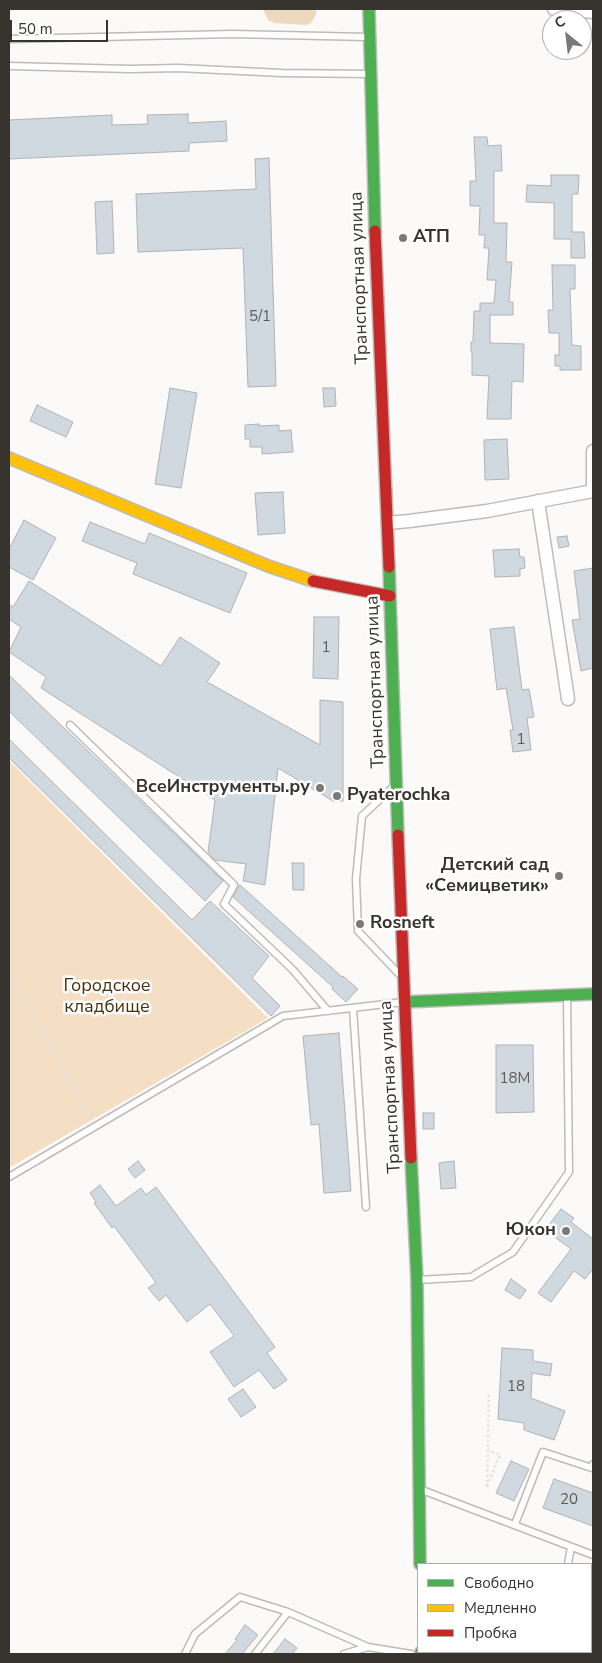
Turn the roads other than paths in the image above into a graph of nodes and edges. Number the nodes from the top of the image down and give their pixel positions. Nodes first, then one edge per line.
1 (368, 9) edge
2 (554, 9) edge
3 (593, 12) edge
4 (369, 37) junction
5 (9, 40) edge
6 (9, 66) edge
7 (370, 74) junction
8 (593, 451) edge
9 (9, 458) edge
10 (593, 491) edge
11 (538, 501) junction
12 (388, 523) junction
13 (390, 596) junction
14 (568, 699) dead end
15 (70, 725) dead end
16 (397, 783) junction
17 (404, 980) junction
18 (593, 994) edge
19 (567, 996) junction
20 (404, 1002) junction
21 (353, 1008) junction
22 (328, 1011) junction
23 (9, 1177) edge
24 (366, 1207) dead end
25 (417, 1280) junction
26 (593, 1464) edge
27 (419, 1489) junction
28 (515, 1524) junction
29 (571, 1547) junction
30 (593, 1555) edge
31 (420, 1563) edge
32 (568, 1563) edge
33 (288, 1612) junction
34 (368, 1647) junction
35 (185, 1654) edge
36 (255, 1654) edge
37 (344, 1654) edge
38 (411, 1654) edge

1 - 4 main road, Транспортная улица
2 - 3 street
4 - 5 lane
4 - 7 main road, Транспортная улица
6 - 7 lane
7 - 12 main road, Транспортная улица
8 - 10 street
9 - 13 main road
10 - 11 street
11 - 12 street
11 - 14 street
12 - 13 main road, Транспортная улица
13 - 16 main road, Транспортная улица
15 - 22 lane
16 - 17 main road, Транспортная улица
16 - 17 lane
17 - 20 main road, Транспортная улица
18 - 19 main road
19 - 20 main road
19 - 25 lane
20 - 21 lane
20 - 25 main road, Транспортная улица
21 - 22 lane
21 - 24 lane
22 - 23 lane
25 - 27 main road, Транспортная улица
26 - 28 lane
27 - 28 lane
27 - 31 main road, Транспортная улица
28 - 29 lane
29 - 30 lane
29 - 32 lane
33 - 34 lane
33 - 35 lane
33 - 36 lane
34 - 37 lane
34 - 38 lane

